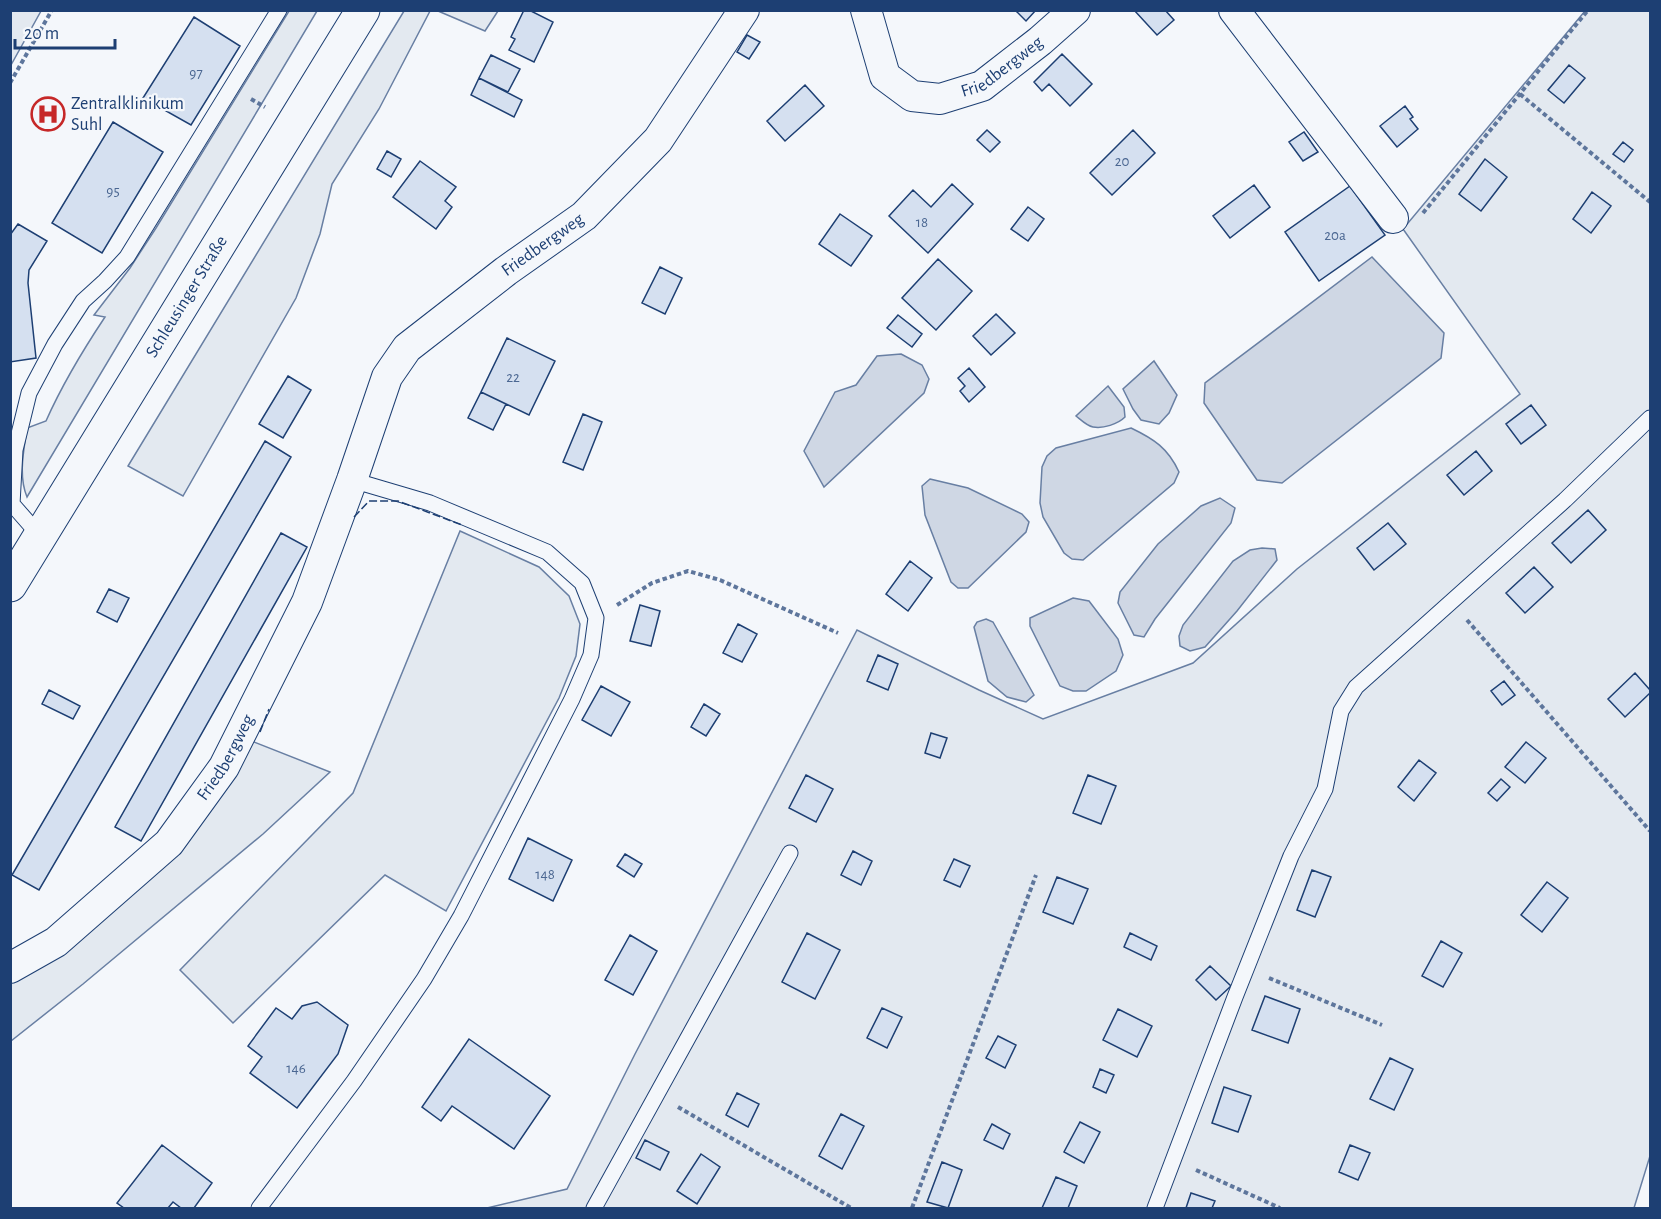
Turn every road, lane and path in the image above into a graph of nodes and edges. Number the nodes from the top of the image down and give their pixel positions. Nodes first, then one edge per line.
1 (52, 10) edge
2 (279, 10) edge
3 (363, 10) edge
4 (744, 10) edge
5 (866, 10) edge
6 (1075, 10) edge
7 (1234, 10) edge
8 (1588, 10) edge
9 (10, 83) edge
10 (1520, 94) junction
11 (1650, 202) edge
12 (1393, 218) joint
13 (1650, 418) edge
14 (352, 480) junction
15 (40, 536) junction
16 (10, 585) edge
17 (1451, 602) junction
18 (596, 618) junction
19 (838, 633) dead end
20 (1650, 831) edge
21 (790, 853) dead end
22 (1036, 875) dead end
23 (10, 968) edge
24 (1246, 968) junction
25 (1382, 1025) dead end
26 (656, 1094) junction
27 (1174, 1160) junction
28 (259, 1209) edge
29 (594, 1209) edge
30 (851, 1209) edge
31 (912, 1209) edge
32 (1155, 1209) edge
33 (1280, 1209) edge

1 - 9 path
2 - 15 lane
3 - 15 main road, Schleusinger Straße
4 - 14 street, Friedbergweg
5 - 6 street, Friedbergweg
7 - 12 street
8 - 10 path
10 - 11 path
10 - 12 path
13 - 17 lane
14 - 18 lane
14 - 23 street, Friedbergweg
15 - 16 main road, Schleusinger Straße
17 - 20 path
17 - 24 lane
18 - 19 path
18 - 28 lane
21 - 26 lane
22 - 31 path
24 - 25 path
24 - 27 lane
26 - 29 lane
26 - 30 path
27 - 32 lane
27 - 33 path

